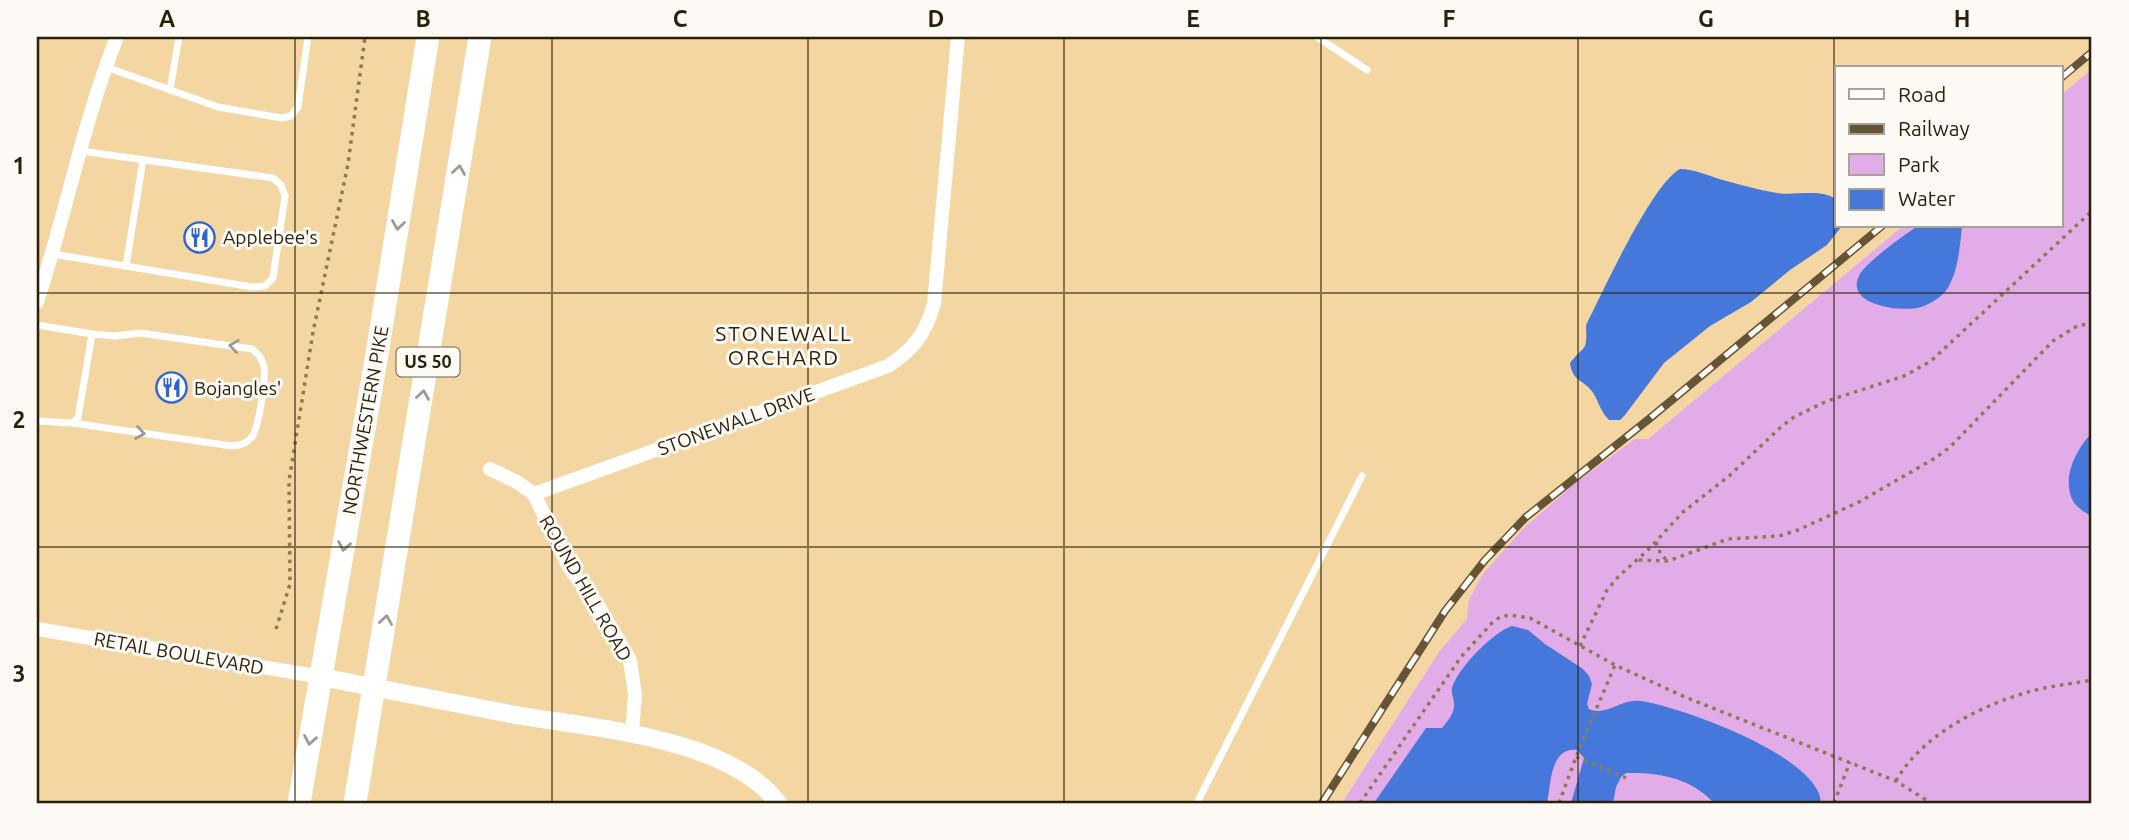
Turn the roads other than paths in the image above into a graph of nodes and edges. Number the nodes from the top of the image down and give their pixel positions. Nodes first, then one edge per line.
1 (117, 37) edge
2 (179, 37) edge
3 (308, 37) edge
4 (428, 37) edge
5 (480, 37) edge
6 (958, 37) edge
7 (1317, 37) edge
8 (105, 67) junction
9 (1367, 70) dead end
10 (170, 90) junction
11 (81, 151) junction
12 (143, 160) junction
13 (53, 254) junction
14 (126, 266) junction
15 (37, 302) edge
16 (37, 325) edge
17 (92, 334) junction
18 (37, 421) edge
19 (72, 423) junction
20 (490, 469) dead end
21 (1362, 476) dead end
22 (534, 494) junction
23 (37, 629) edge
24 (321, 677) junction
25 (374, 687) junction
26 (632, 734) junction
27 (299, 803) edge
28 (355, 803) edge
29 (778, 803) edge
30 (1197, 803) edge

1 - 8 street
2 - 10 lane
3 - 10 lane
4 -> 24 main road, NORTHWESTERN PIKE / US 50
25 -> 5 main road, US 50
6 - 22 street, STONEWALL DRIVE
7 - 9 lane
8 - 10 lane
8 - 11 street
11 - 12 lane
11 - 13 street
12 - 14 lane
12 - 14 lane
13 - 14 lane
13 - 15 street
16 - 17 lane
17 - 19 lane
19 -> 17 lane
18 - 19 lane
20 - 22 street, ROUND HILL ROAD
21 - 30 lane
22 - 26 street, ROUND HILL ROAD
23 - 24 street, RETAIL BOULEVARD
24 - 25 street
24 -> 27 main road, NORTHWESTERN PIKE / US 50
25 - 26 street
25 - 28 main road, US 50
26 - 29 street

